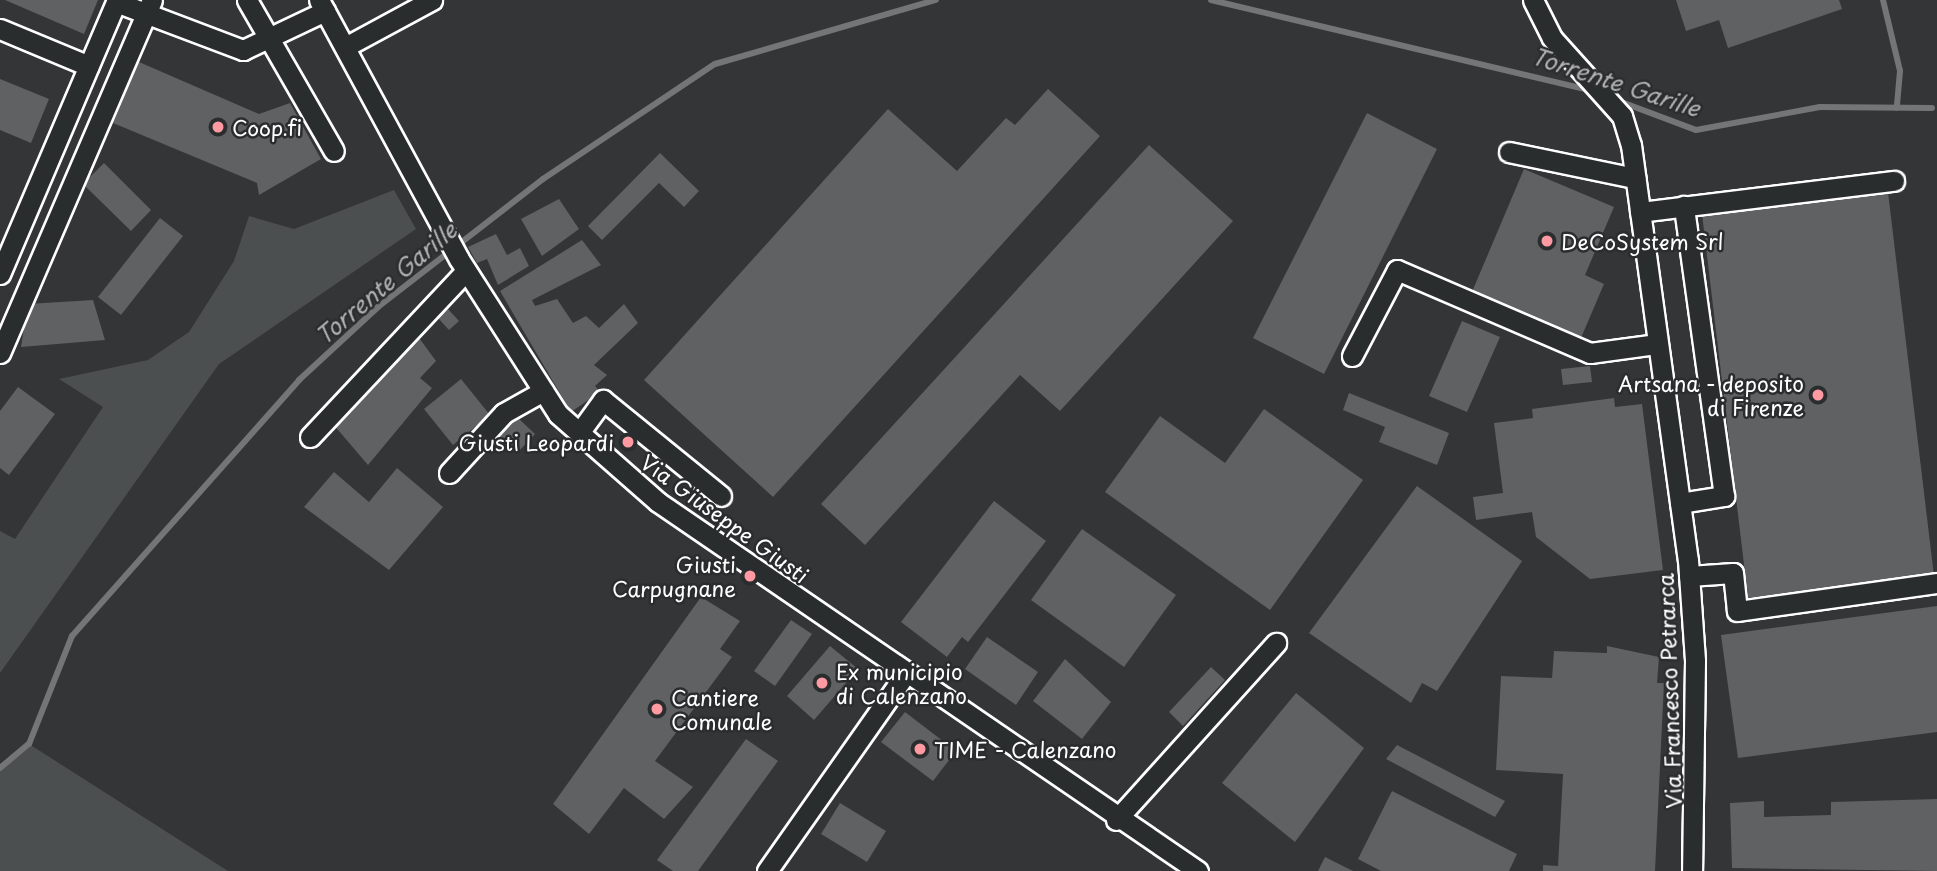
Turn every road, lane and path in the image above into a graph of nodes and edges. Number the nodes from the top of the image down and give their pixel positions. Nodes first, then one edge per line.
1 (247, 0) edge
2 (432, 0) edge
3 (1533, 0) edge
4 (117, 1) edge
5 (322, 6) edge
6 (149, 8) edge
7 (0, 29) edge
8 (271, 41) junction
9 (345, 47) junction
10 (89, 66) junction
11 (63, 128) junction
12 (90, 139) junction
13 (334, 151) dead end
14 (1509, 152) dead end
15 (1635, 178) junction
16 (1894, 181) dead end
17 (1684, 206) junction
18 (1640, 212) junction
19 (463, 265) junction
20 (0, 274) edge
21 (1657, 344) junction
22 (0, 353) edge
23 (1352, 356) dead end
24 (543, 391) junction
25 (579, 433) junction
26 (310, 437) dead end
27 (449, 473) dead end
28 (721, 496) dead end
29 (1680, 503) junction
30 (1689, 576) junction
31 (1937, 583) edge
32 (1276, 643) dead end
33 (905, 675) junction
34 (1116, 820) junction
35 (767, 871) edge
36 (1198, 871) edge
37 (1692, 871) edge

1 - 8 street
2 - 9 street
3 - 15 street, Via Francesco Petrarca
4 - 6 street
4 - 10 street
5 - 8 street
5 - 9 street, Via Giuseppe Giusti
6 - 8 street
6 - 12 street
7 - 10 street
8 - 13 street
9 - 19 street, Via Giuseppe Giusti
10 - 11 street
11 - 12 street
11 - 20 street
12 - 22 street
14 - 15 street
15 - 18 street, Via Francesco Petrarca
16 - 17 street
17 - 18 street
17 - 29 street
18 - 21 street, Via Francesco Petrarca
19 - 24 street, Via Giuseppe Giusti
19 - 26 street
21 - 23 street
21 - 29 street, Via Francesco Petrarca
24 - 25 street, Via Giuseppe Giusti
24 - 27 street
25 - 28 street
25 - 33 street, Via Giuseppe Giusti
29 - 30 street, Via Francesco Petrarca
30 - 31 street
30 - 37 street, Via Francesco Petrarca
32 - 34 street
33 - 34 street, Via Giuseppe Giusti
33 - 35 street
34 - 36 street, Via Giuseppe Giusti

